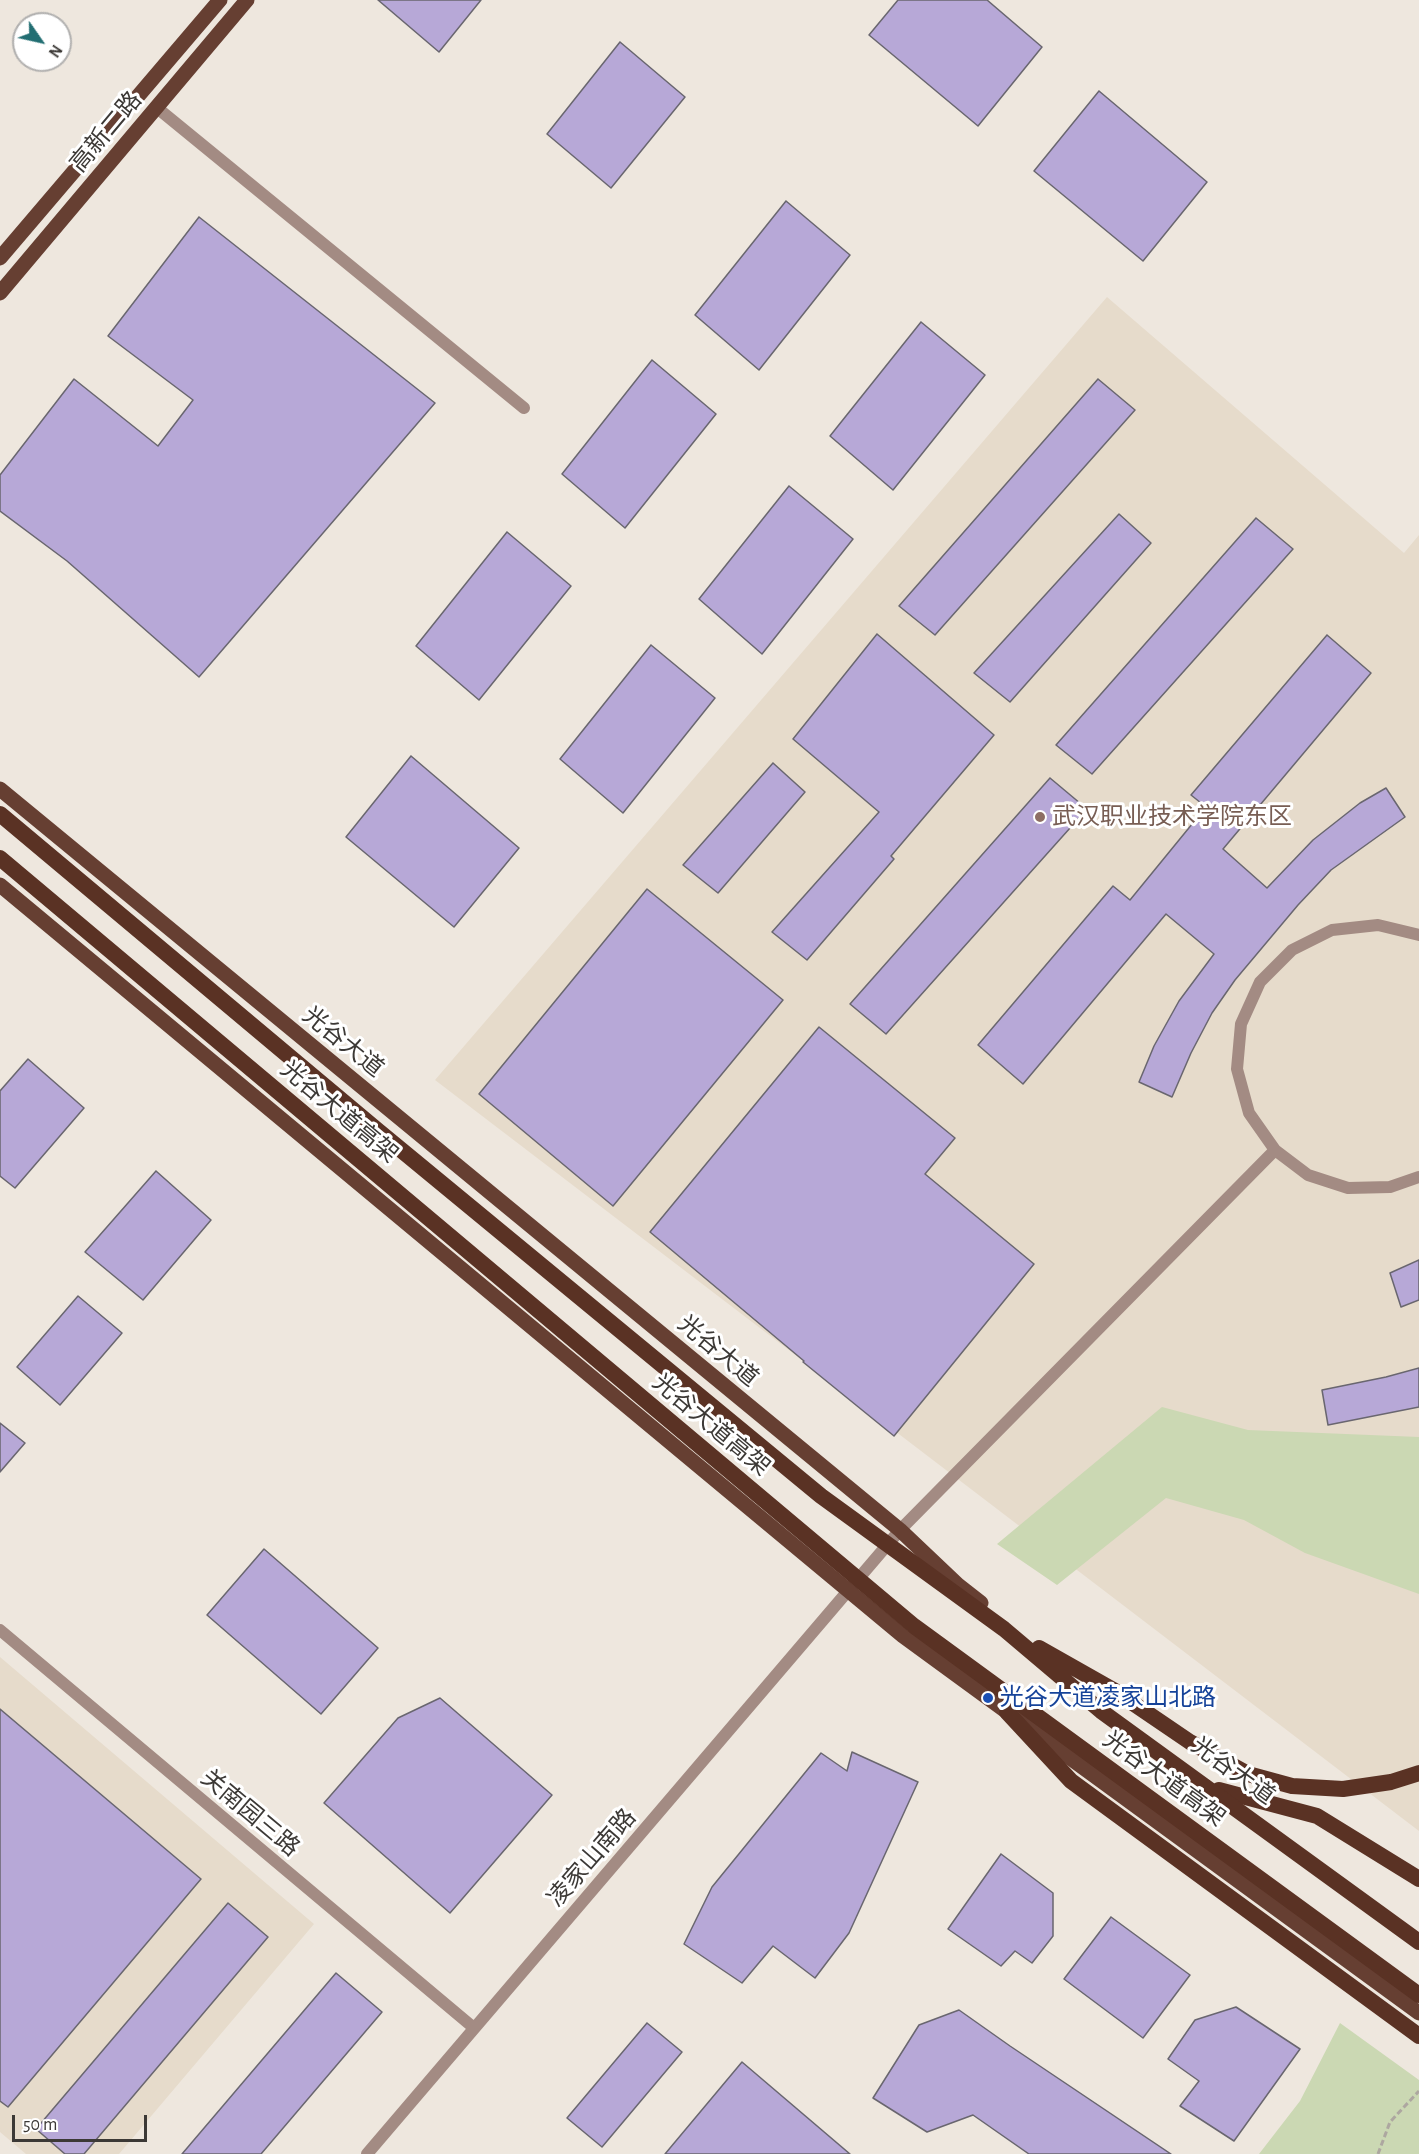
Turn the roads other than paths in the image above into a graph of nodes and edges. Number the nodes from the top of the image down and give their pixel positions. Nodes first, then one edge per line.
1 (220, 0) edge
2 (247, 0) edge
3 (156, 107) junction
4 (0, 258) edge
5 (0, 293) edge
6 (524, 408) dead end
7 (0, 789) edge
8 (0, 814) edge
9 (0, 858) edge
10 (0, 885) edge
11 (1419, 935) edge
12 (1275, 1150) junction
13 (1419, 1177) edge
14 (900, 1530) junction
15 (848, 1590) junction
16 (1004, 1629) junction
17 (0, 1630) edge
18 (1007, 1712) junction
19 (1419, 1773) edge
20 (1219, 1790) junction
21 (1415, 1875) edge
22 (1419, 1933) edge
23 (1419, 1942) edge
24 (1419, 1995) edge
25 (1419, 2013) edge
26 (474, 2028) junction
27 (1419, 2036) edge
28 (367, 2154) edge

1 - 4 main road, 高新二路
2 - 3 main road, 高新二路
3 - 5 main road, 高新二路
3 - 6 street
7 - 14 main road, 光谷大道
8 - 16 highway, 光谷大道高架, bridge
9 - 24 highway, 光谷大道高架, bridge
10 - 15 main road
11 - 12 street
12 - 13 street
12 - 14 street, 凌家山南路
14 - 15 street, 凌家山南路
14 - 20 main road, 光谷大道
15 - 18 main road
15 - 26 street, 凌家山南路
16 - 19 highway, bridge
16 - 23 highway, 光谷大道高架, bridge
17 - 26 street, 关南园三路
18 - 25 main road
18 - 27 highway
20 - 21 highway
20 - 22 main road, 光谷大道
26 - 28 street, 凌家山南路

